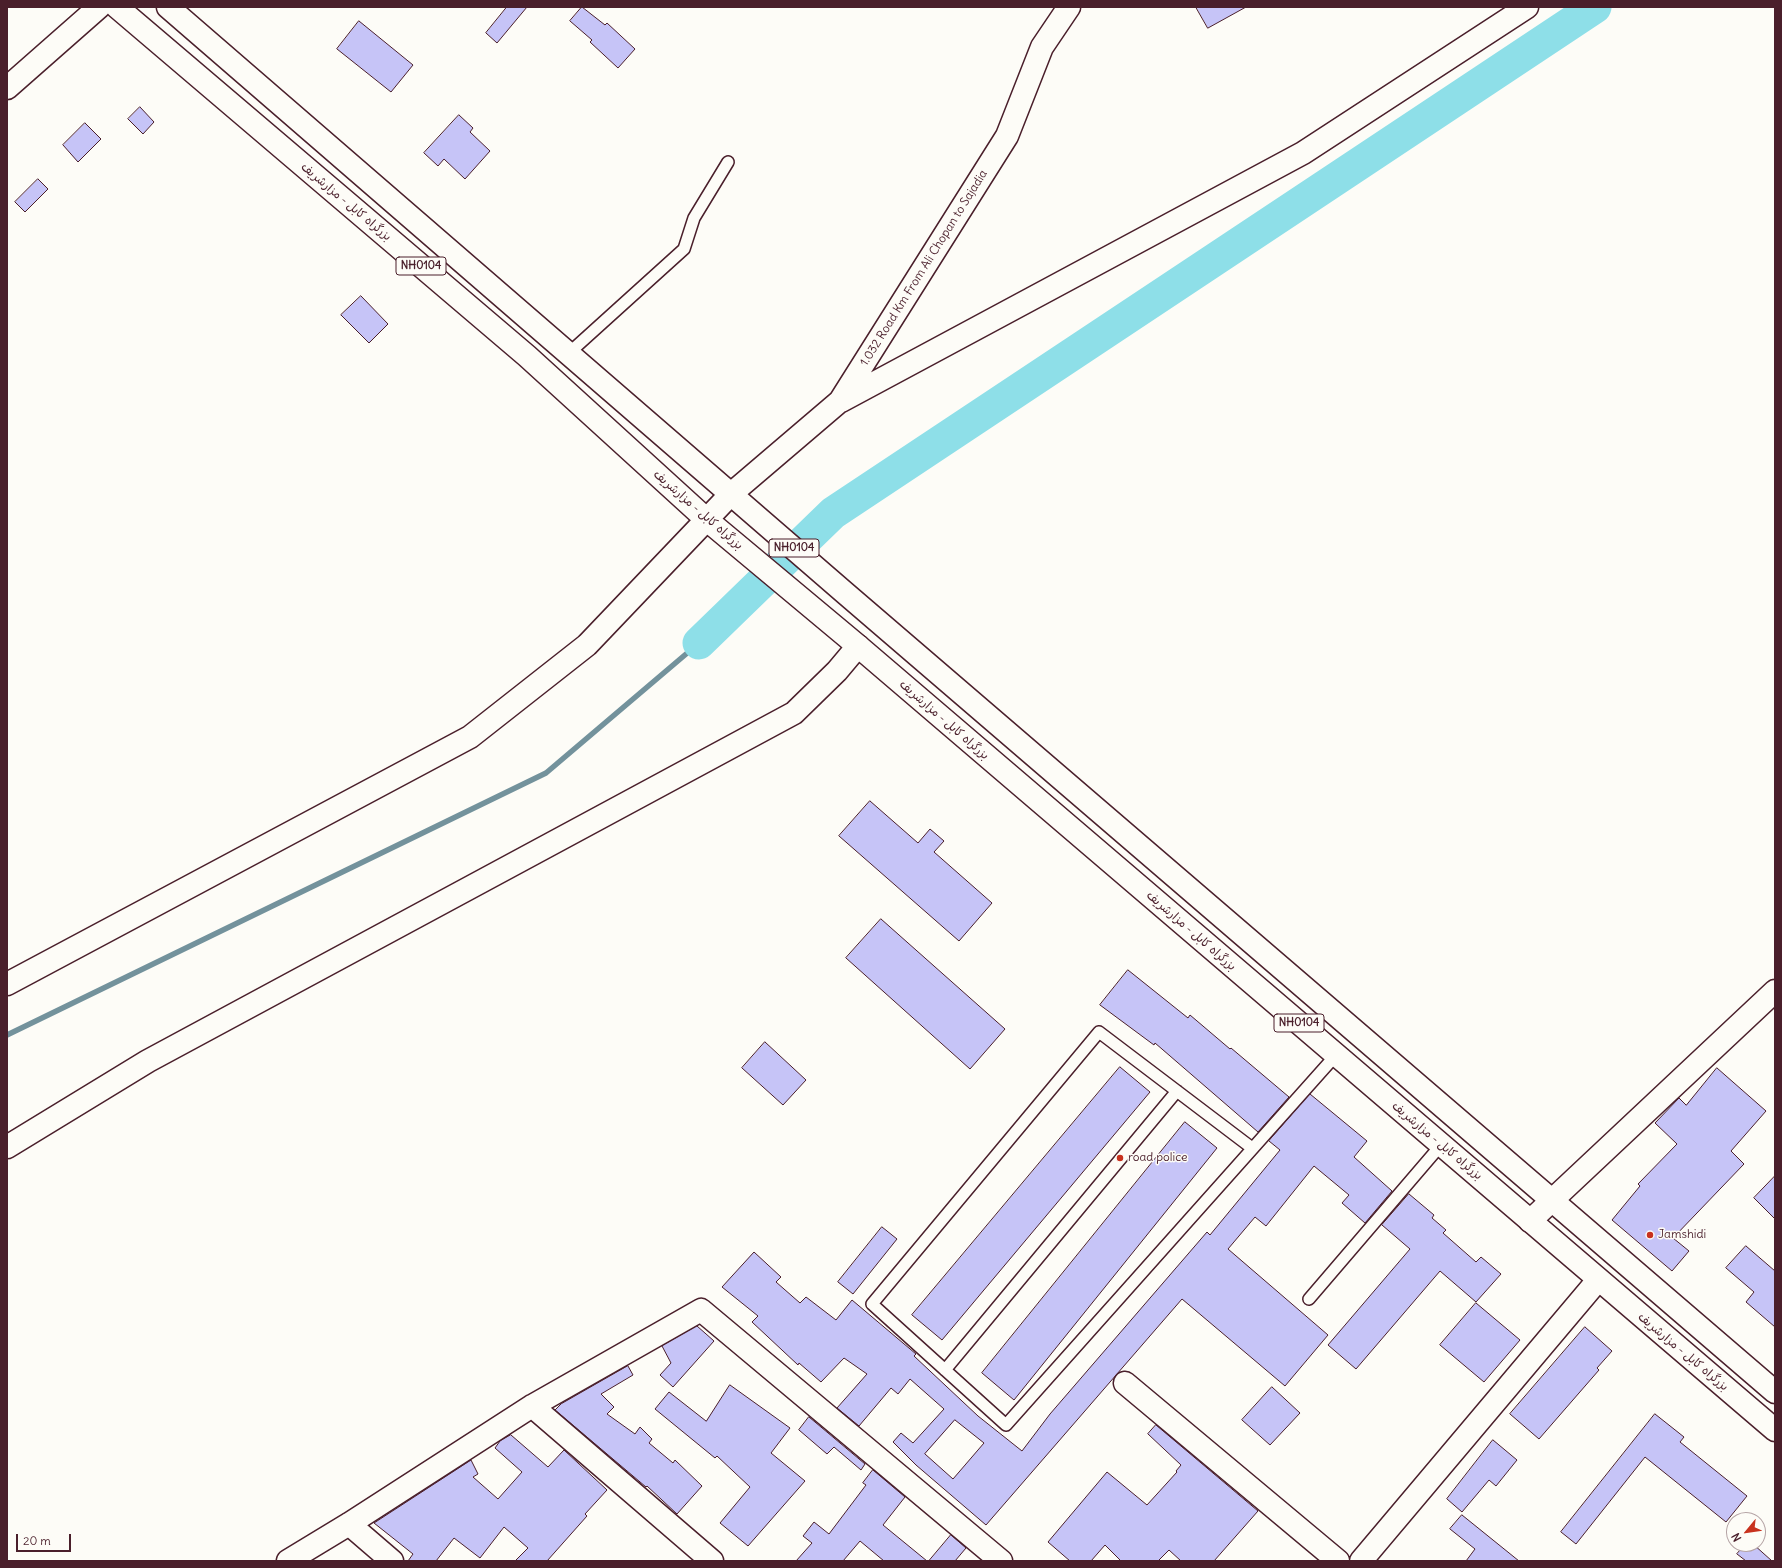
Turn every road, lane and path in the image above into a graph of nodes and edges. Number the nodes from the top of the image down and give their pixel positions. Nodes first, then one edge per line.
1 (99, 7) edge
2 (116, 7) edge
3 (168, 7) edge
4 (1069, 7) edge
5 (1527, 7) edge
6 (7, 88) edge
7 (728, 162) dead end
8 (569, 353) junction
9 (840, 401) junction
10 (737, 499) junction
11 (714, 526) junction
12 (858, 646) junction
13 (7, 984) edge
14 (1775, 991) edge
15 (1336, 1055) junction
16 (1177, 1091) junction
17 (1442, 1145) junction
18 (7, 1147) edge
19 (1252, 1148) junction
20 (1552, 1200) junction
21 (1530, 1221) junction
22 (1598, 1280) junction
23 (1309, 1299) dead end
24 (945, 1370) junction
25 (1125, 1383) dead end
26 (1775, 1392) edge
27 (532, 1406) junction
28 (1775, 1430) edge
29 (349, 1524) junction
30 (288, 1561) edge
31 (392, 1561) edge
32 (712, 1561) edge
33 (1001, 1561) edge
34 (1338, 1561) edge
35 (1361, 1561) edge

1 - 6 main road
2 - 11 main road, بزرگراه کابل - مزارشریف / NH0104
3 - 8 main road, NH0104
4 - 9 main road, 1.032 Road Km From Ali Chopan to Sajadia
5 - 9 main road
7 - 8 lane
8 - 10 main road, NH0104
9 - 10 main road, 1.032 Road Km From Ali Chopan to Sajadia
10 - 11 main road, 1.032 Road Km From Ali Chopan to Sajadia
10 - 20 main road, NH0104
11 - 12 main road, بزرگراه کابل - مزارشریف / NH0104
11 - 13 main road, 1.032 Road Km From Ali Chopan to Sajadia
12 - 15 main road, بزرگراه کابل - مزارشریف / NH0104
12 - 18 main road
14 - 20 main road
15 - 17 main road, بزرگراه کابل - مزارشریف / NH0104
15 - 19 lane
16 - 19 lane
16 - 24 lane
16 - 24 lane
17 - 21 main road, بزرگراه کابل - مزارشریف / NH0104
17 - 23 lane
19 - 24 lane
20 - 21 main road
20 - 26 main road, NH0104
21 - 22 main road, بزرگراه کابل - مزارشریف / NH0104
22 - 28 main road, بزرگراه کابل - مزارشریف / NH0104
22 - 35 main road
25 - 34 main road
27 - 29 main road
27 - 32 main road
27 - 33 main road
29 - 30 main road
29 - 31 main road

